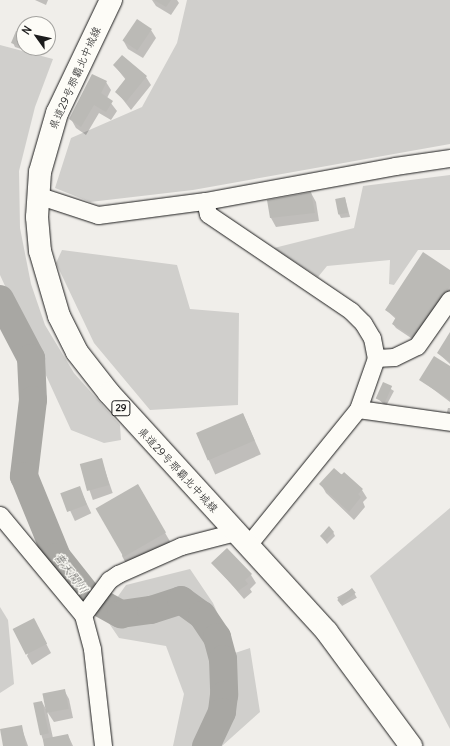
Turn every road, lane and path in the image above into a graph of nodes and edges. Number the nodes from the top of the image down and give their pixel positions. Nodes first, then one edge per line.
1 (111, 0) edge
2 (450, 158) edge
3 (37, 195) junction
4 (205, 201) junction
5 (450, 299) edge
6 (376, 358) junction
7 (358, 409) junction
8 (450, 422) edge
9 (0, 515) edge
10 (242, 538) junction
11 (83, 615) junction
12 (103, 746) edge
13 (411, 746) edge

1 - 3 main road, 県道29号那覇北中城線 / 29
2 - 4 street
3 - 4 street
3 - 10 main road, 県道29号那覇北中城線 / 29
4 - 6 street
5 - 6 street
6 - 7 street
7 - 8 street
7 - 10 street
9 - 11 street
10 - 11 street
10 - 13 main road, 県道29号那覇北中城線 / 29
11 - 12 street

